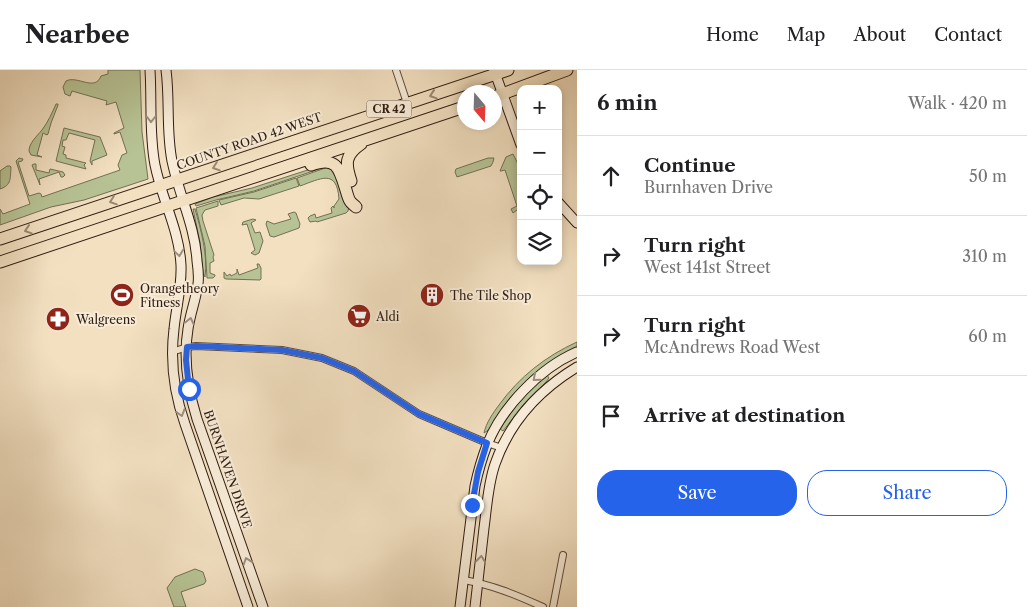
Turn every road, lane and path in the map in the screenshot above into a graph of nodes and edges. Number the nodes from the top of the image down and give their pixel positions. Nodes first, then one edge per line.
1 (150, 70) edge
2 (166, 70) edge
3 (396, 70) edge
4 (508, 70) edge
5 (567, 70) edge
6 (495, 72) edge
7 (497, 85) edge
8 (502, 94) edge
9 (502, 102) edge
10 (407, 103) junction
11 (457, 109) edge
12 (517, 136) edge
13 (367, 139) junction
14 (176, 180) junction
15 (160, 186) junction
16 (215, 189) junction
17 (183, 200) junction
18 (167, 206) junction
19 (562, 206) edge
20 (577, 223) edge
21 (2, 239) edge
22 (0, 262) edge
23 (187, 347) junction
24 (172, 352) junction
25 (577, 352) edge
26 (577, 367) edge
27 (487, 443) junction
28 (502, 448) junction
29 (562, 556) dead end
30 (464, 580) junction
31 (478, 582) junction
32 (248, 607) edge
33 (262, 607) edge
34 (460, 607) edge
35 (475, 607) edge
36 (543, 607) edge
37 (553, 607) edge

1 -> 15 street
2 - 14 street, BURNHAVEN DRIVE
3 - 10 street
4 - 6 highway, COUNTY ROAD 42 WEST / CR 42
5 - 8 highway
6 - 7 street
6 -> 10 highway, COUNTY ROAD 42 WEST / CR 42
9 - 12 street
10 -> 14 highway, COUNTY ROAD 42 WEST / CR 42
11 - 13 highway, CR 42
13 - 16 highway, CR 42
13 - 16 highway
14 - 15 highway, COUNTY ROAD 42 WEST / CR 42
14 - 17 street, BURNHAVEN DRIVE
15 - 18 street
15 -> 21 highway, COUNTY ROAD 42 WEST / CR 42
16 - 17 highway, CR 42
17 - 18 highway, CR 42
23 -> 17 street, BURNHAVEN DRIVE
18 - 22 highway, CR 42
18 -> 24 street
19 - 20 street
23 - 24 street
23 - 27 street
33 -> 23 street, BURNHAVEN DRIVE
24 -> 32 street
25 -> 27 street
26 - 28 street
27 - 28 street
27 - 30 street
31 -> 28 street
29 - 37 street
30 - 31 street
30 - 34 street
31 - 35 street
31 - 36 street

